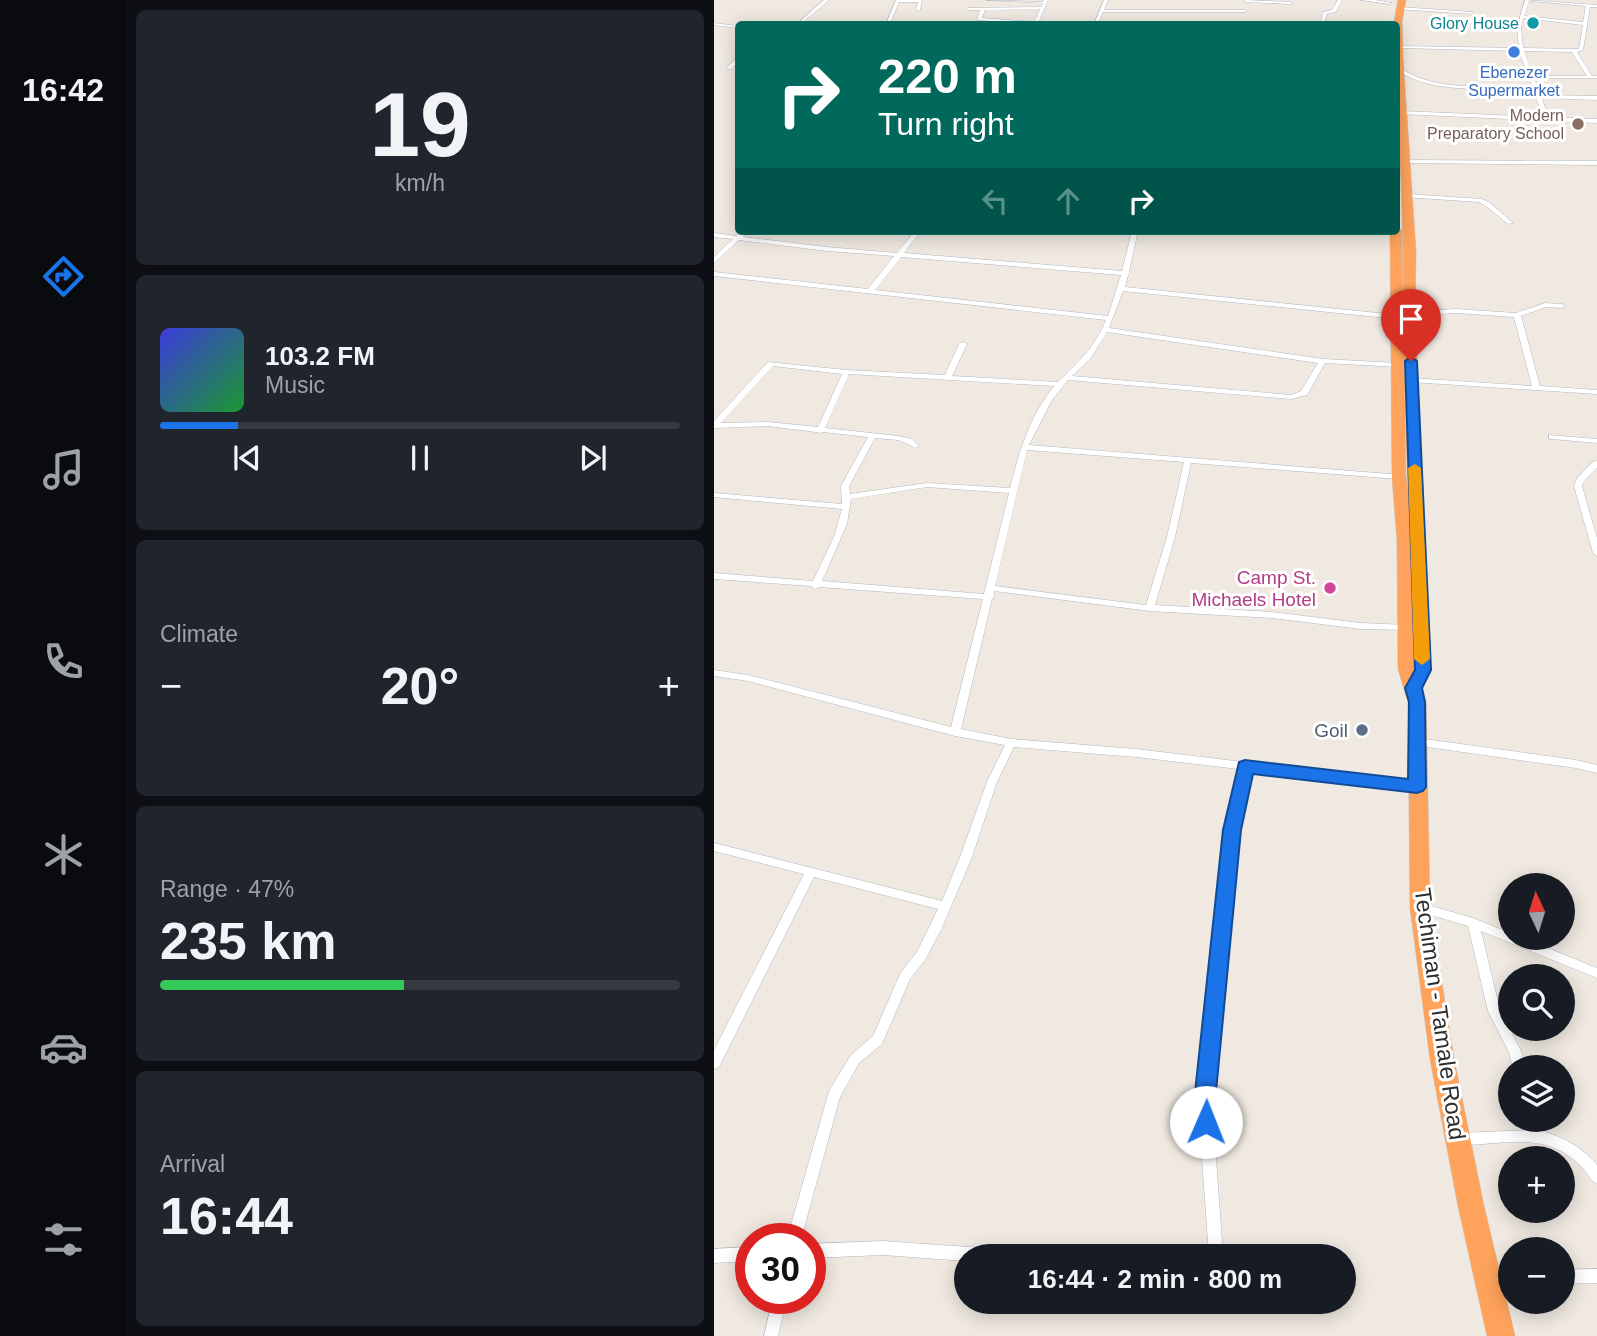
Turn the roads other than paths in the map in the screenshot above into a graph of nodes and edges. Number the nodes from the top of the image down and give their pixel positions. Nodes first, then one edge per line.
1 (827, 0) edge
2 (898, 0) edge
3 (988, 0) edge
4 (1106, 0) edge
5 (1340, 0) edge
6 (1363, 0) edge
7 (1527, 0) edge
8 (1046, 1) edge
9 (1247, 1) edge
10 (1290, 3) dead end
11 (1394, 4) edge
12 (1588, 6) junction
13 (1597, 6) edge
14 (1043, 8) junction
15 (969, 9) dead end
16 (983, 9) junction
17 (918, 10) dead end
18 (1102, 11) junction
19 (1245, 11) junction
20 (1472, 13) dead end
21 (1522, 17) junction
22 (1245, 18) dead end
23 (802, 21) edge
24 (889, 21) edge
25 (1002, 21) edge
26 (1037, 21) edge
27 (1097, 21) edge
28 (1323, 21) edge
29 (714, 24) edge
30 (1586, 24) junction
31 (735, 27) edge
32 (1523, 50) junction
33 (1574, 51) junction
34 (1400, 53) edge
35 (1400, 64) edge
36 (1401, 70) junction
37 (1532, 77) junction
38 (1594, 77) edge
39 (1535, 88) junction
40 (1539, 96) junction
41 (1597, 97) edge
42 (1401, 113) junction
43 (1546, 118) junction
44 (1597, 121) edge
45 (1405, 162) junction
46 (1597, 163) edge
47 (1407, 196) junction
48 (1510, 223) dead end
49 (714, 234) edge
50 (740, 235) edge
51 (915, 235) edge
52 (1134, 235) edge
53 (1396, 235) edge
54 (738, 237) junction
55 (900, 255) junction
56 (714, 261) edge
57 (1127, 273) junction
58 (714, 274) edge
59 (1122, 289) junction
60 (871, 290) junction
61 (1562, 306) dead end
62 (1403, 315) junction
63 (1517, 315) junction
64 (1110, 318) junction
65 (1105, 330) junction
66 (963, 344) dead end
67 (1323, 361) junction
68 (1398, 365) junction
69 (846, 372) junction
70 (948, 376) junction
71 (1067, 378) junction
72 (1412, 380) junction
73 (1059, 384) junction
74 (1536, 389) junction
75 (1597, 393) edge
76 (714, 425) edge
77 (820, 431) junction
78 (872, 436) junction
79 (1552, 437) dead end
80 (1597, 441) edge
81 (915, 446) dead end
82 (1024, 447) junction
83 (1188, 460) junction
84 (1597, 463) edge
85 (1399, 477) junction
86 (1014, 491) junction
87 (714, 495) edge
88 (848, 497) junction
89 (846, 507) junction
90 (1597, 553) edge
91 (714, 576) edge
92 (815, 586) junction
93 (990, 593) junction
94 (1150, 608) junction
95 (1407, 628) junction
96 (714, 673) edge
97 (1413, 688) junction
98 (956, 732) junction
99 (1416, 742) junction
100 (1011, 743) junction
101 (1245, 766) junction
102 (1597, 769) edge
103 (1417, 787) junction
104 (714, 848) edge
105 (810, 873) junction
106 (944, 906) junction
107 (1420, 908) junction
108 (1473, 923) junction
109 (1597, 973) edge
110 (1516, 1055) edge
111 (714, 1063) edge
112 (1539, 1132) edge
113 (1540, 1137) junction
114 (1457, 1139) junction
115 (1597, 1177) edge
116 (798, 1223) edge
117 (1215, 1244) edge
118 (826, 1250) edge
119 (954, 1253) edge
120 (735, 1255) edge
121 (714, 1256) edge
122 (1597, 1276) edge
123 (1575, 1277) edge
124 (1498, 1279) edge
125 (776, 1314) edge
126 (1500, 1314) edge
127 (771, 1336) edge
128 (1501, 1336) edge

1 - 23 street
2 - 17 street
2 - 24 street
3 - 8 street
4 - 18 street
5 - 28 street
6 - 11 street
7 - 12 street
7 - 21 street
8 - 14 street
9 - 10 street
9 - 19 street
11 - 20 street
12 - 13 street
12 - 30 street
14 - 16 street
14 - 26 street
15 - 16 street
16 - 25 street
18 - 19 street
18 - 27 street
19 - 22 street
21 - 30 street
21 - 32 street
29 - 31 street
30 - 33 street
32 - 33 street
32 - 34 street
32 - 37 street
33 - 38 street
35 - 36 highway, Techiman - Tamale Road
36 - 39 street
36 - 42 highway, Techiman - Tamale Road
37 - 38 street
37 - 39 street
39 - 40 street
40 - 41 street
40 - 43 street
42 - 43 street
42 - 45 highway, Techiman - Tamale Road
43 - 44 street
45 - 46 street
45 - 47 highway, Techiman - Tamale Road
47 - 48 street
47 - 62 highway, Techiman - Tamale Road
49 - 54 street
50 - 54 street
51 - 55 street
52 - 57 street
53 - 62 highway, Techiman - Tamale Road
54 - 55 street
54 - 56 street
55 - 57 street
55 - 60 street
57 - 59 street
58 - 60 street
59 - 62 street
59 - 64 street
60 - 64 street
61 - 63 street
62 - 63 street
62 - 68 highway, Techiman - Tamale Road
62 - 72 highway, Techiman - Tamale Road
63 - 74 street
64 - 65 street
65 - 67 street
65 - 71 street
66 - 70 street
67 - 68 street
67 - 71 street
68 - 85 highway, Techiman - Tamale Road
69 - 70 street
69 - 76 street
69 - 77 street
70 - 73 street
71 - 73 street
72 - 74 street
72 - 97 highway, Techiman - Tamale Road
73 - 82 street
74 - 75 street
76 - 77 street
77 - 78 street
78 - 81 street
78 - 88 street
79 - 80 street
82 - 83 street
82 - 86 street
83 - 85 street
83 - 94 street
84 - 90 street
85 - 95 highway, Techiman - Tamale Road
86 - 88 street
86 - 93 street
87 - 89 street
88 - 89 street
89 - 92 street
91 - 92 street
92 - 93 street
93 - 94 street
93 - 98 street
94 - 95 street
95 - 97 highway, Techiman - Tamale Road
96 - 98 street
97 - 99 highway, Techiman - Tamale Road
98 - 100 street
99 - 102 street
99 - 103 highway, Techiman - Tamale Road
100 - 101 street
100 - 106 street
101 - 103 street
101 - 117 street
103 - 107 highway, Techiman - Tamale Road
104 - 105 street
105 - 106 street
105 - 111 street
106 - 116 street
107 - 108 street
107 - 114 highway, Techiman - Tamale Road
108 - 109 street
108 - 110 street
112 - 113 street
113 - 114 street
113 - 115 street
114 - 124 highway, Techiman - Tamale Road
118 - 119 street
120 - 121 street
122 - 123 street
125 - 127 street
126 - 128 highway, Techiman - Tamale Road

